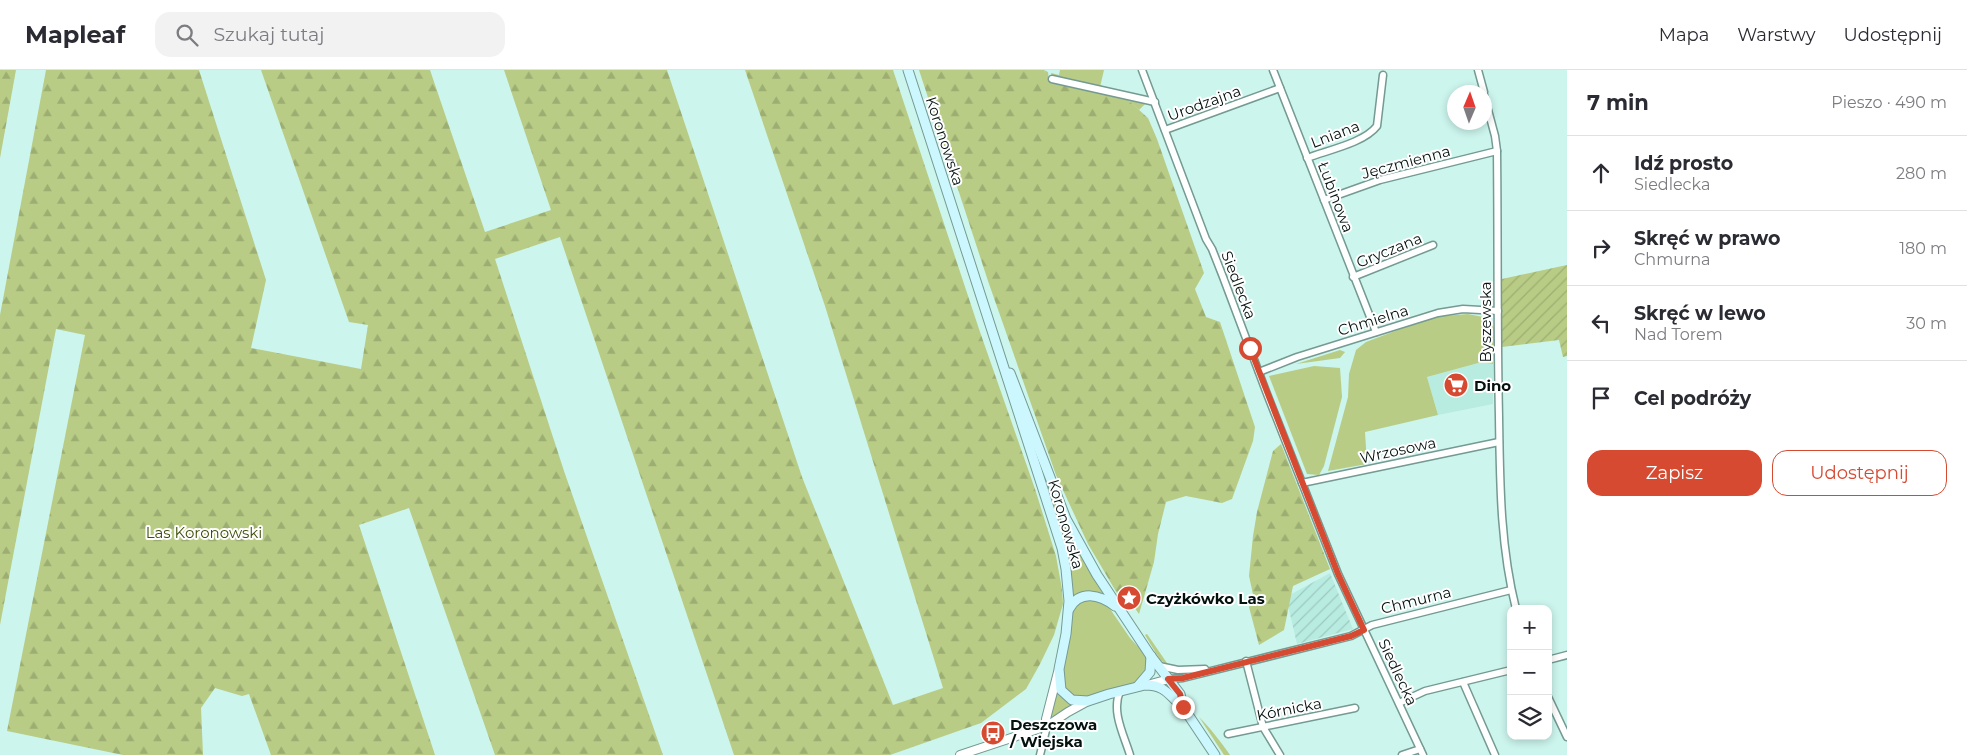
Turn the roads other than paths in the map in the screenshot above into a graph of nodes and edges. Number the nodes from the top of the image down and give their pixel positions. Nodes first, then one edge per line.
1 (908, 70) edge
2 (1142, 70) edge
3 (1273, 70) edge
4 (1478, 70) edge
5 (1383, 75) dead end
6 (1052, 79) dead end
7 (1482, 85) edge
8 (1280, 88) junction
9 (1155, 102) junction
10 (1492, 125) edge
11 (1165, 130) junction
12 (1497, 151) junction
13 (1307, 158) junction
14 (1324, 200) junction
15 (1433, 245) dead end
16 (1354, 277) junction
17 (1498, 311) junction
18 (1376, 332) junction
19 (994, 334) junction
20 (1259, 372) junction
21 (1499, 442) junction
22 (1302, 483) junction
23 (1511, 590) junction
24 (1515, 605) edge
25 (1118, 609) junction
26 (1069, 610) junction
27 (1364, 630) junction
28 (1150, 655) junction
29 (1567, 655) edge
30 (1552, 659) edge
31 (1246, 662) junction
32 (1158, 666) junction
33 (1059, 669) junction
34 (1214, 669) junction
35 (1507, 671) edge
36 (1168, 679) junction
37 (1463, 682) junction
38 (1145, 685) junction
39 (1136, 687) junction
40 (1120, 691) junction
41 (1088, 702) junction
42 (1399, 703) junction
43 (1552, 705) edge
44 (1183, 707) junction
45 (1354, 708) dead end
46 (1046, 726) junction
47 (1263, 727) junction
48 (1228, 734) dead end
49 (1567, 737) edge
50 (1421, 752) edge
51 (960, 755) edge
52 (1040, 755) edge
53 (1130, 755) edge
54 (1215, 755) edge
55 (1280, 755) edge
56 (1402, 755) edge
57 (1494, 755) edge

1 - 19 main road, Koronowska
2 - 9 street, Siedlecka
3 - 8 street, Łubinowa
4 - 7 street, Byszewska
5 - 13 street, Lniana
6 - 9 street
8 - 11 street, Urodzajna
8 - 13 street, Łubinowa
9 - 11 street, Siedlecka
10 - 12 street, Byszewska
11 - 20 street, Siedlecka
12 - 14 street, Jęczmienna
12 - 17 street, Byszewska
13 - 14 street, Łubinowa
14 - 16 street, Łubinowa
15 - 16 street, Gryczana
16 - 18 street, Łubinowa
17 - 18 street, Chmielna
17 - 21 street, Byszewska
18 - 20 street, Chmielna
19 - 25 main road, Koronowska
19 - 26 main road, Koronowska
20 - 22 street, Siedlecka
21 - 22 street, Wrzosowa
21 - 23 street, Byszewska
22 - 27 street, Siedlecka
23 - 24 street, Byszewska
23 - 27 street, Chmurna
25 - 26 main road
25 - 28 main road, Koronowska
26 - 33 main road, Koronowska
27 - 31 street, Chmurna
27 - 42 street, Siedlecka
28 - 32 main road, Koronowska
28 - 39 main road
29 - 30 street
31 - 34 street, Chmurna
31 - 47 street
32 - 34 street, Chmurna
32 - 36 main road, Koronowska
33 - 41 main road
33 - 46 street, Koronowska
34 - 36 street, Chmurna
35 - 37 street
36 - 38 street, Chmurna
36 - 44 main road, Koronowska
37 - 42 street
37 - 57 street
38 - 39 main road
38 - 44 main road
39 - 40 main road
40 - 41 main road
40 - 53 street
41 - 46 street
42 - 50 street, Siedlecka
43 - 49 street
44 - 54 main road
45 - 47 street, Kórnicka
46 - 51 street
46 - 52 street
47 - 48 street, Kórnicka
47 - 55 street
50 - 56 street

